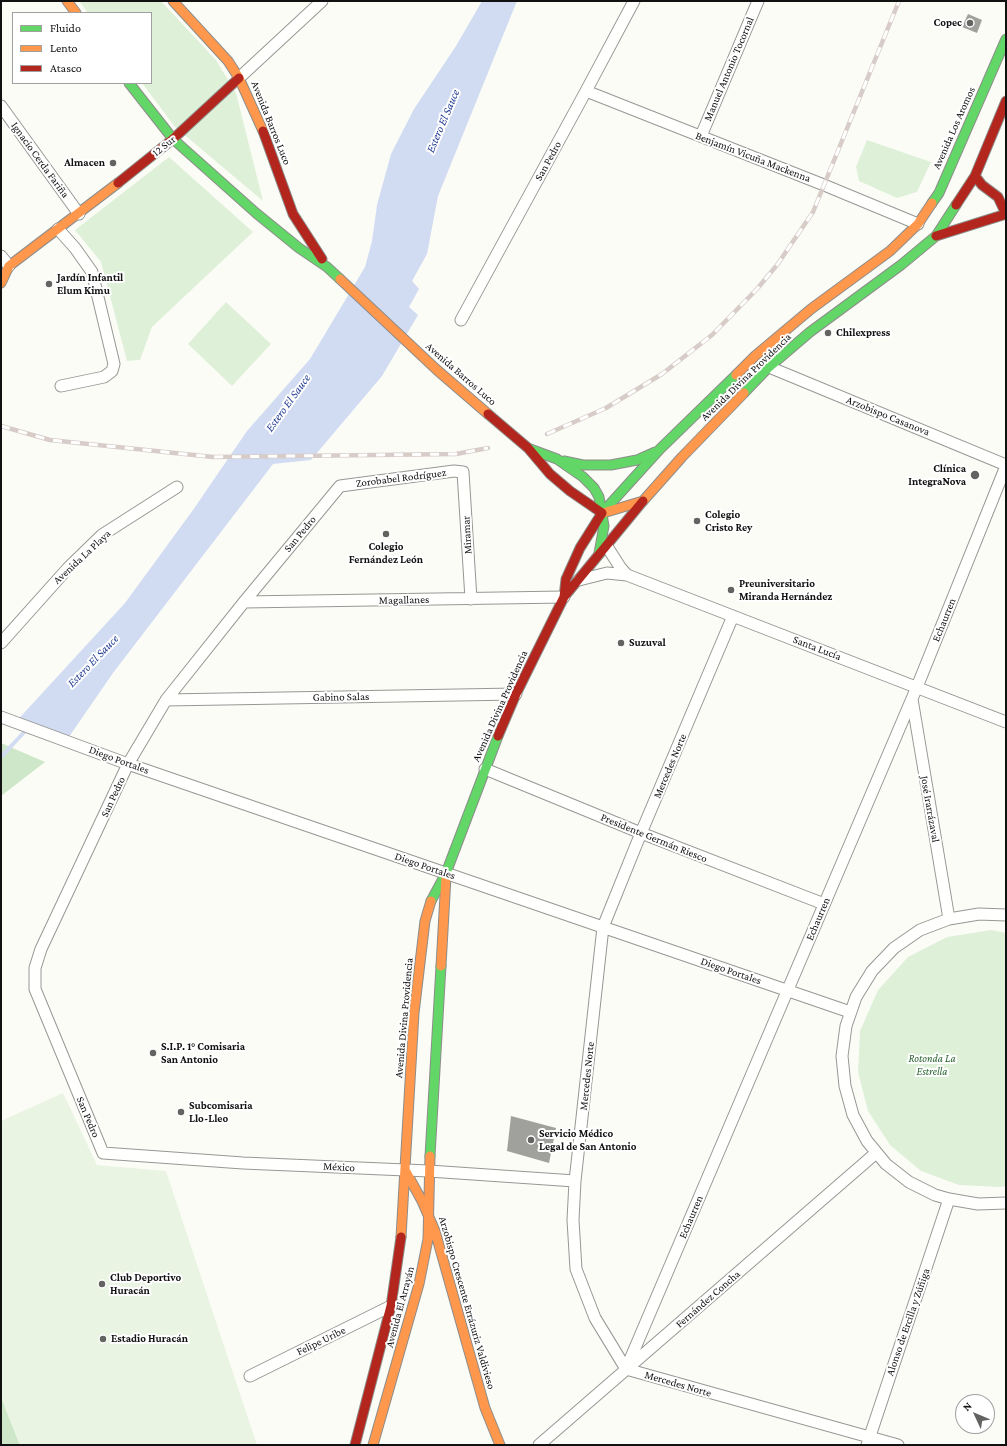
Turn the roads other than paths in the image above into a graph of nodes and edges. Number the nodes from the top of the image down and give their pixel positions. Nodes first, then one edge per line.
1 (67, 1) edge
2 (173, 1) edge
3 (322, 1) edge
4 (634, 1) edge
5 (758, 1) edge
6 (75, 12) edge
7 (1006, 39) edge
8 (239, 78) junction
9 (131, 84) edge
10 (586, 91) junction
11 (1006, 101) edge
12 (980, 102) junction
13 (1, 106) edge
14 (975, 134) dead end
15 (701, 136) junction
16 (173, 139) junction
17 (973, 154) dead end
18 (975, 176) junction
19 (78, 214) junction
20 (1006, 214) edge
21 (918, 224) junction
22 (58, 229) junction
23 (936, 236) junction
24 (1, 256) edge
25 (9, 266) junction
26 (327, 267) junction
27 (1, 283) edge
28 (461, 320) dead end
29 (769, 367) junction
30 (61, 386) dead end
31 (528, 448) junction
32 (660, 449) junction
33 (557, 459) junction
34 (1006, 465) edge
35 (463, 472) joint
36 (340, 486) joint
37 (177, 487) dead end
38 (643, 501) junction
39 (602, 513) junction
40 (602, 549) junction
41 (627, 575) junction
42 (579, 580) junction
43 (564, 597) junction
44 (470, 598) junction
45 (244, 602) junction
46 (734, 616) junction
47 (1, 642) edge
48 (917, 687) junction
49 (516, 694) junction
50 (912, 699) junction
51 (166, 700) junction
52 (1, 717) edge
53 (1006, 722) edge
54 (128, 764) junction
55 (485, 769) junction
56 (641, 833) junction
57 (446, 873) junction
58 (824, 904) junction
59 (1006, 914) edge
60 (949, 919) junction
61 (603, 927) junction
62 (788, 990) junction
63 (850, 1012) junction
64 (103, 1153) joint
65 (876, 1153) junction
66 (405, 1170) junction
67 (429, 1171) junction
68 (575, 1181) junction
69 (949, 1200) junction
70 (1006, 1203) edge
71 (429, 1217) junction
72 (391, 1306) junction
73 (626, 1369) junction
74 (250, 1376) dead end
75 (868, 1441) edge
76 (355, 1445) edge
77 (373, 1445) edge
78 (500, 1445) edge
79 (539, 1445) edge
80 (898, 1445) edge

1 - 6 main road
2 - 8 main road, Avenida Barros Luco
3 - 8 street, 12 Sur
4 - 10 street, San Pedro
5 - 15 street, Manuel Antonio Tocornal
7 - 12 main road, Avenida Los Aromos
8 - 16 main road, 12 Sur
8 - 26 main road, Avenida Barros Luco
9 - 16 main road, Avenida Barros Luco
10 - 15 street, Benjamín Vicuña Mackenna
10 - 28 street, San Pedro
11 - 18 main road
12 - 14 main road
12 - 21 main road, Avenida Los Aromos
13 - 19 street, Ignacio Cerda Fariña
15 - 21 street, Benjamín Vicuña Mackenna
16 - 19 main road, 12 Sur
16 - 26 main road, Avenida Barros Luco
17 - 18 main road
18 - 20 main road, Avenida Divina Providencia
18 - 23 main road
19 - 22 main road, 12 Sur
20 - 23 main road, Avenida Divina Providencia
21 - 32 main road, Avenida Divina Providencia
22 - 25 main road, 12 Sur
22 - 30 street
23 - 29 main road, Avenida Divina Providencia
24 - 25 street
25 - 27 main road, 12 Sur
26 - 31 main road, Avenida Barros Luco
29 - 34 street, Arzobispo Casanova
29 - 38 main road, Avenida Divina Providencia
31 - 33 main road, Avenida Barros Luco
31 - 39 main road, Avenida Barros Luco
32 - 33 main road
32 - 39 main road, Avenida Divina Providencia
33 - 39 main road, Avenida Barros Luco
34 - 48 street, Echaurren
35 - 36 street, Zorobabel Rodríguez
35 - 44 street, Miramar
36 - 45 street, San Pedro
37 - 47 street, Avenida La Playa
38 - 39 main road
38 - 40 main road, Avenida Divina Providencia
39 - 40 main road
39 - 43 main road, Avenida Divina Providencia
40 - 41 street
40 - 42 main road, Avenida Divina Providencia
41 - 42 street, Santa Lucía
41 - 46 street, Santa Lucía
42 - 43 main road, Avenida Divina Providencia
43 - 44 street, Magallanes
43 - 49 main road, Avenida Divina Providencia
44 - 45 street, Magallanes
45 - 51 street, San Pedro
46 - 48 street, Santa Lucía
46 - 56 street, Mercedes Norte
48 - 50 street, Echaurren
48 - 53 street, Santa Lucía
49 - 51 street, Gabino Salas
49 - 55 main road, Avenida Divina Providencia
50 - 58 street, Echaurren
50 - 60 street, José Irarrázaval
51 - 54 street, San Pedro
52 - 54 street, Diego Portales
54 - 57 street, Diego Portales
54 - 64 street, San Pedro
55 - 56 street, Presidente Germán Riesco
55 - 57 main road, Avenida Divina Providencia
56 - 58 street, Presidente Germán Riesco
56 - 61 street, Mercedes Norte
57 - 61 street, Diego Portales
57 - 66 main road, Avenida Divina Providencia
57 - 67 main road, Avenida Divina Providencia
58 - 62 street, Echaurren
59 - 60 street
60 - 63 street
61 - 62 street, Diego Portales
61 - 68 street, Mercedes Norte
62 - 63 street, Diego Portales
62 - 73 street, Echaurren
63 - 65 street
64 - 66 street, México
65 - 69 street
65 - 73 street, Fernández Concha
66 - 67 street, México
66 - 71 main road, Arzobispo Crescente Errázuriz Valdivieso
66 - 72 main road, Avenida El Arrayán
67 - 68 street, México
67 - 71 main road, Avenida El Arrayán
68 - 73 street, Mercedes Norte
69 - 70 street
69 - 75 street, Alonso de Ercilla y Zúñiga
71 - 77 main road, Avenida El Arrayán
71 - 78 main road, Arzobispo Crescente Errázuriz Valdivieso
72 - 74 street, Felipe Uribe
72 - 76 main road, Avenida El Arrayán
73 - 75 street, Mercedes Norte
73 - 79 street, Fernández Concha
75 - 80 street, Mercedes Norte

